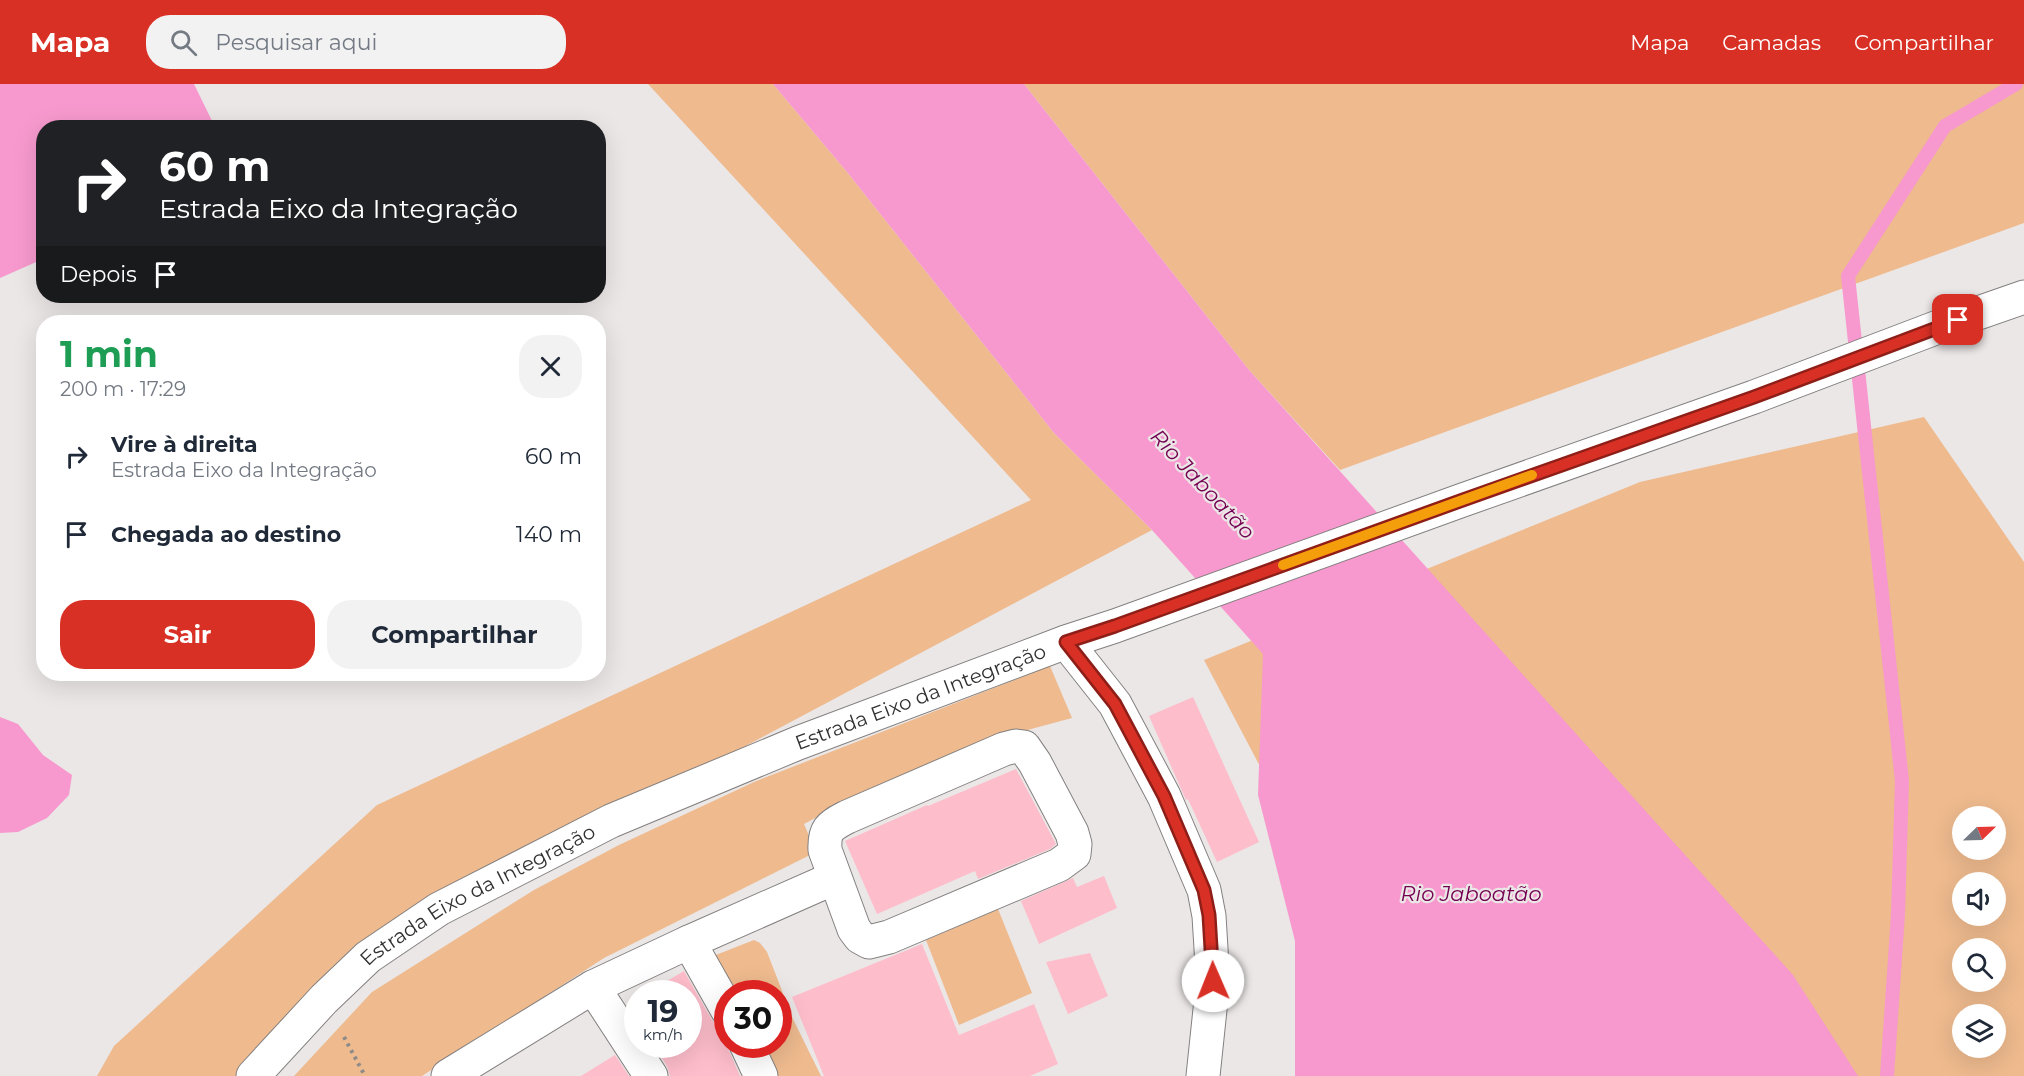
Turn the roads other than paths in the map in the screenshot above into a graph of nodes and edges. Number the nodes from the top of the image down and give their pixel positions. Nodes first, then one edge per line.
1 (2022, 300) edge
2 (1066, 642) junction
3 (834, 878) junction
4 (689, 942) junction
5 (714, 986) edge
6 (593, 987) junction
7 (753, 1058) edge
8 (253, 1076) edge
9 (448, 1076) edge
10 (651, 1076) edge
11 (761, 1076) edge
12 (1203, 1076) edge

1 - 2 main road, Estrada Eixo da Integração
2 - 8 main road, Estrada Eixo da Integração
2 - 12 main road
3 - 3 main road
3 - 4 main road
4 - 5 main road
4 - 6 main road
6 - 9 main road
6 - 10 main road
7 - 11 main road

